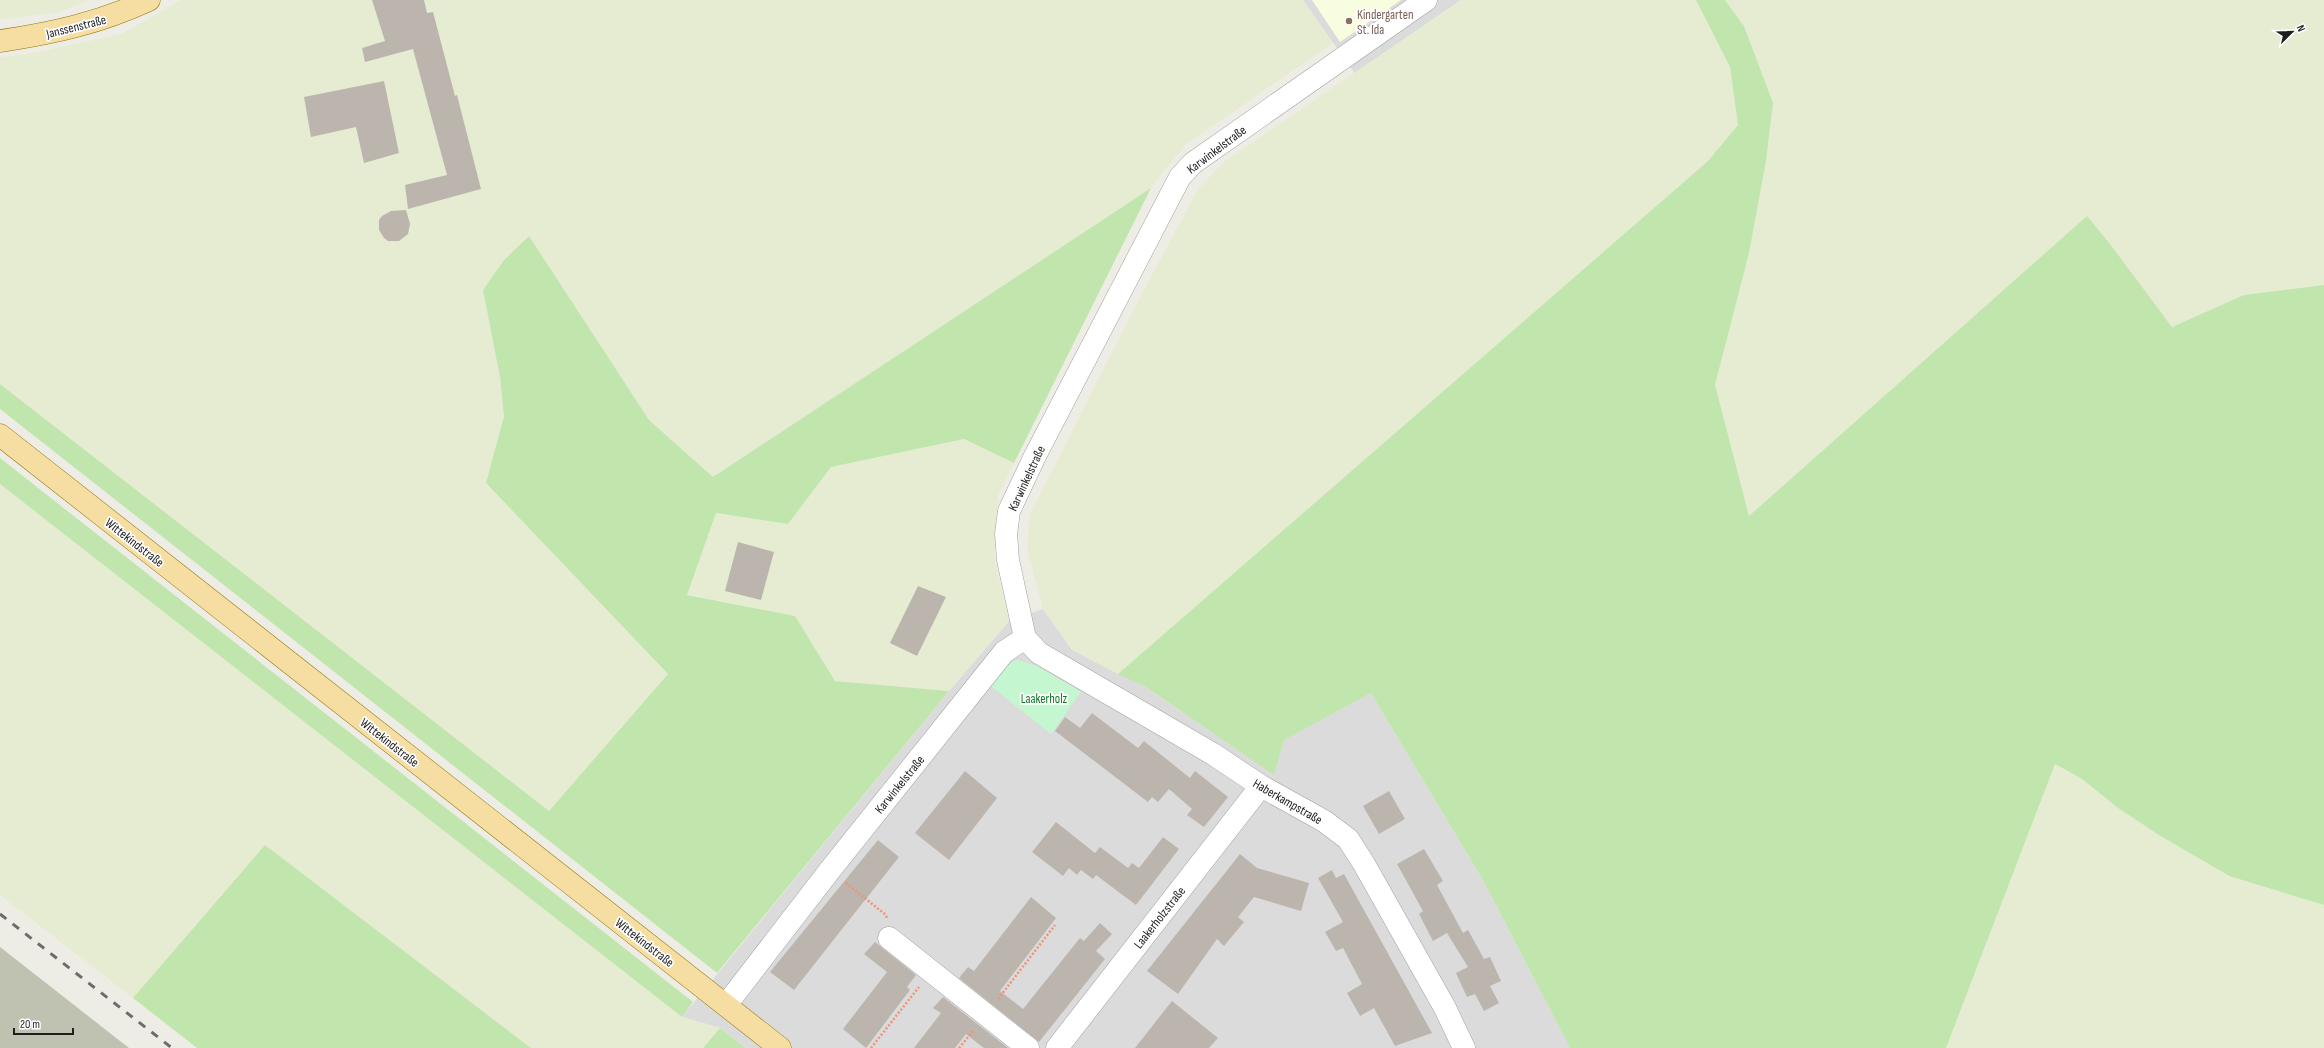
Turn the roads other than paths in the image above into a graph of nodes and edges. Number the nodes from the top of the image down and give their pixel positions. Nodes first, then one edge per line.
1 (149, 0) edge
2 (1426, 0) edge
3 (0, 41) edge
4 (0, 436) edge
5 (1025, 638) junction
6 (1261, 786) junction
7 (889, 938) road end
8 (726, 1005) junction
9 (780, 1048) edge
10 (1028, 1048) edge
11 (1057, 1048) edge
12 (1464, 1048) edge

1 - 3 main road, Janssenstraße
2 - 5 street, Karwinkelstraße
4 - 8 main road, Wittekindstraße
5 - 6 street, Haberkampstraße
5 - 8 street, Karwinkelstraße
6 - 11 street, Laakerholzstraße
6 - 12 street, Haberkampstraße
7 - 10 street
8 - 9 main road, Wittekindstraße

